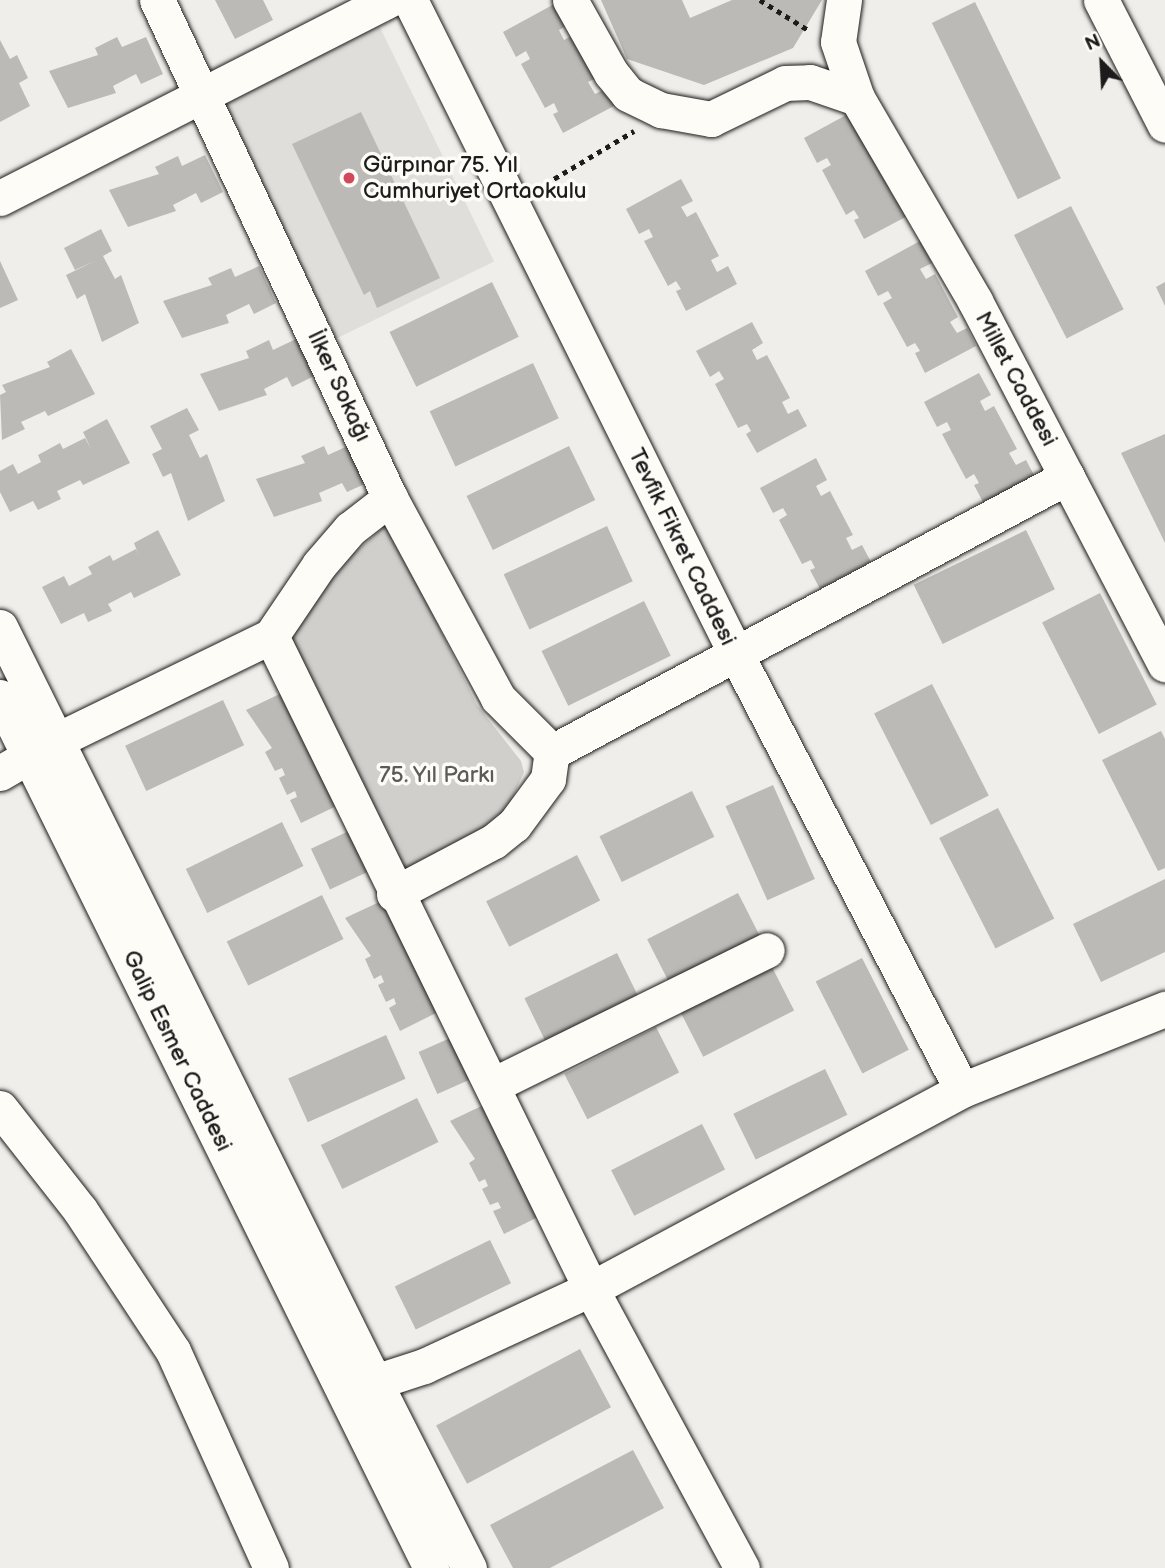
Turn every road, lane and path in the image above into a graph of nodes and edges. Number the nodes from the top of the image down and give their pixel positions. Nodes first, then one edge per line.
1 (157, 0) edge
2 (388, 0) edge
3 (410, 0) edge
4 (570, 0) edge
5 (760, 0) edge
6 (1101, 0) edge
7 (843, 5) edge
8 (797, 24) dead end
9 (785, 83) junction
10 (205, 96) junction
11 (857, 98) junction
12 (647, 103) junction
13 (1165, 125) edge
14 (0, 198) edge
15 (512, 204) junction
16 (1067, 477) junction
17 (390, 498) junction
18 (0, 627) edge
19 (271, 636) junction
20 (736, 654) junction
21 (1165, 664) edge
22 (0, 697) edge
23 (42, 749) junction
24 (552, 752) junction
25 (0, 774) edge
26 (394, 894) junction
27 (767, 950) dead end
28 (1165, 1009) edge
29 (1165, 1022) edge
30 (1106, 1032) junction
31 (493, 1085) junction
32 (962, 1090) junction
33 (0, 1108) edge
34 (591, 1289) junction
35 (363, 1388) junction
36 (271, 1568) edge
37 (431, 1568) edge
38 (469, 1568) edge
39 (742, 1568) edge

1 - 10 street, İlker Sokağı
2 - 10 street
3 - 15 street, Tevfik Fikret Caddesi
4 - 12 street
5 - 8 path
6 - 13 street
7 - 9 street
7 - 11 street, Millet Caddesi
9 - 11 street
9 - 12 street
10 - 14 street
10 - 17 street, İlker Sokağı
11 - 16 street, Millet Caddesi
12 - 15 path
15 - 20 street, Tevfik Fikret Caddesi
16 - 20 street
16 - 21 street, Millet Caddesi
17 - 19 street
17 - 24 street, İlker Sokağı
18 - 23 street
19 - 23 street
19 - 26 street
20 - 24 street
20 - 32 street, Tevfik Fikret Caddesi
22 - 23 street, Galip Esmer Caddesi
23 - 25 street
23 - 35 street, Galip Esmer Caddesi
24 - 26 street
26 - 31 street
27 - 31 street
28 - 30 street
29 - 30 street
30 - 32 street
31 - 34 street
32 - 34 street
33 - 36 street
34 - 35 street
34 - 39 street
35 - 37 street, Galip Esmer Caddesi
35 - 38 street

